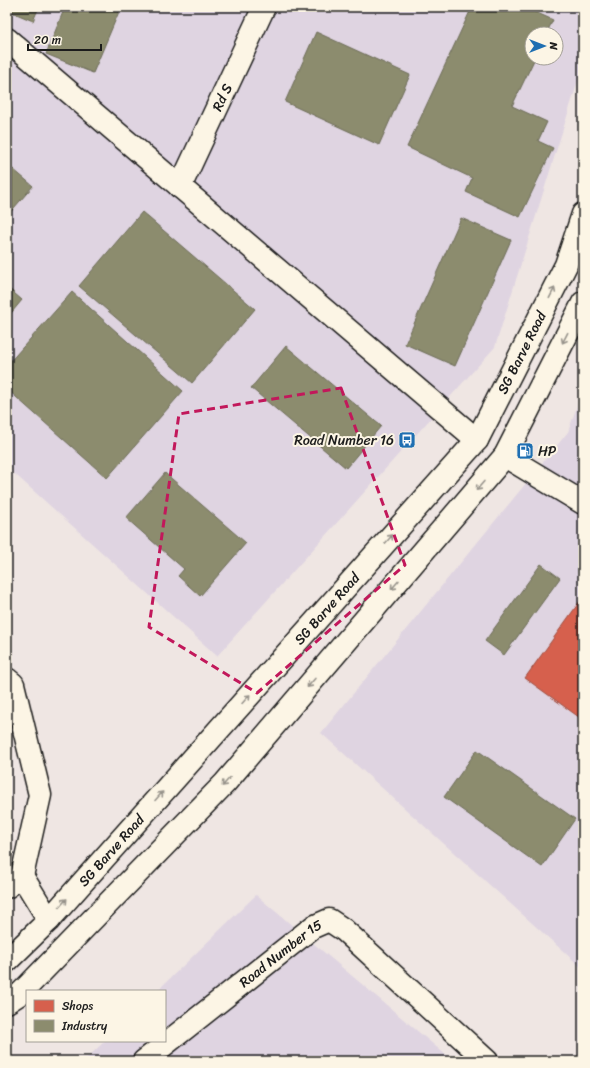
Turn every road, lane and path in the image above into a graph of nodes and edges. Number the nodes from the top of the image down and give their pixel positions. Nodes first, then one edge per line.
1 (264, 7) edge
2 (7, 39) edge
3 (180, 187) junction
4 (583, 214) edge
5 (583, 303) edge
6 (478, 440) junction
7 (505, 456) junction
8 (583, 503) edge
9 (7, 679) edge
10 (15, 881) edge
11 (49, 920) junction
12 (7, 961) edge
13 (7, 1002) edge
14 (144, 1061) edge
15 (487, 1061) edge

1 - 3 main road, Rd S
2 - 3 main road
3 - 6 main road
6 -> 4 main road, SG Barve Road
5 -> 7 main road
11 -> 6 main road, SG Barve Road
7 - 8 main road
7 -> 13 main road
9 - 10 main road
10 - 11 main road
11 - 12 main road, SG Barve Road
14 - 15 main road, Road Number 15

